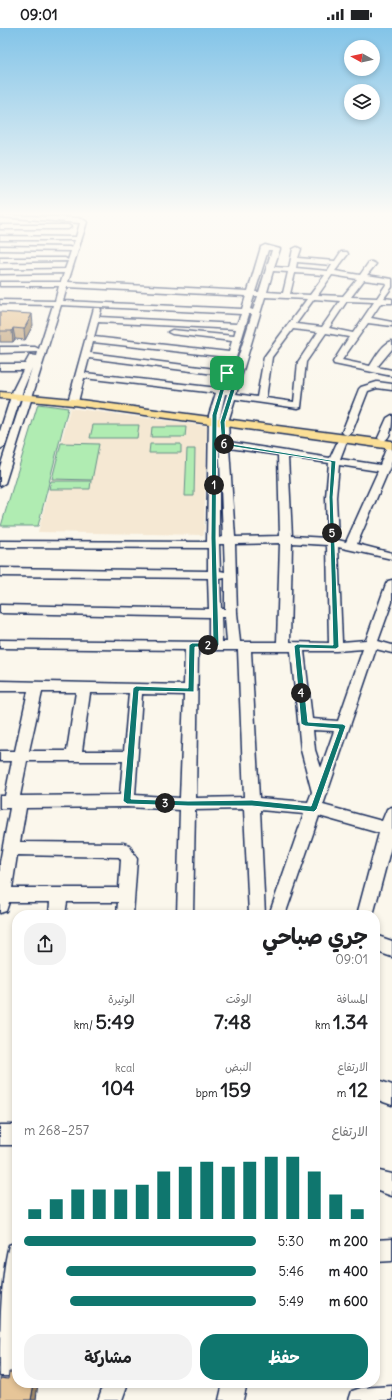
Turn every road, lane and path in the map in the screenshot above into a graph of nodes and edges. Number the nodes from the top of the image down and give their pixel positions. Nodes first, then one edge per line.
1 (62, 279) edge
2 (256, 279) edge
3 (267, 279) edge
4 (290, 279) edge
5 (326, 279) edge
6 (362, 279) edge
7 (373, 279) edge
8 (392, 281) edge
9 (0, 285) edge
10 (60, 285) junction
11 (103, 287) junction
12 (251, 294) junction
13 (262, 294) junction
14 (286, 296) junction
15 (313, 297) junction
16 (345, 299) junction
17 (379, 300) junction
18 (392, 301) edge
19 (0, 302) edge
20 (55, 302) junction
21 (98, 304) junction
22 (246, 312) junction
23 (257, 312) junction
24 (95, 319) junction
25 (367, 320) junction
26 (392, 324) edge
27 (292, 326) junction
28 (241, 327) junction
29 (324, 330) junction
30 (355, 336) junction
31 (90, 339) junction
32 (238, 339) junction
33 (392, 344) edge
34 (0, 350) edge
35 (35, 350) junction
36 (382, 354) junction
37 (85, 355) junction
38 (233, 355) junction
39 (392, 356) edge
40 (0, 367) edge
41 (29, 367) junction
42 (372, 369) junction
43 (389, 372) edge
44 (227, 373) junction
45 (238, 374) junction
46 (80, 375) junction
47 (377, 385) junction
48 (392, 387) edge
49 (0, 390) edge
50 (221, 392) junction
51 (23, 393) junction
52 (232, 394) junction
53 (0, 395) edge
54 (74, 400) junction
55 (261, 400) junction
56 (392, 418) edge
57 (219, 419) junction
58 (4, 421) edge
59 (345, 435) junction
60 (390, 442) edge
61 (224, 444) junction
62 (0, 446) edge
63 (284, 453) junction
64 (334, 461) junction
65 (384, 469) junction
66 (0, 483) edge
67 (0, 536) edge
68 (286, 539) junction
69 (213, 541) junction
70 (228, 541) junction
71 (332, 542) junction
72 (0, 544) edge
73 (350, 547) junction
74 (392, 556) edge
75 (0, 572) edge
76 (231, 575) junction
77 (214, 576) junction
78 (392, 584) edge
79 (0, 609) edge
80 (215, 612) junction
81 (231, 613) junction
82 (0, 644) edge
83 (371, 644) junction
84 (192, 645) junction
85 (216, 645) junction
86 (239, 646) junction
87 (290, 646) junction
88 (336, 647) junction
89 (392, 649) edge
90 (0, 686) edge
91 (36, 686) junction
92 (84, 687) junction
93 (136, 688) junction
94 (192, 690) junction
95 (305, 724) junction
96 (343, 726) junction
97 (74, 755) junction
98 (0, 756) edge
99 (20, 756) junction
100 (131, 756) junction
101 (320, 793) junction
102 (127, 801) junction
103 (10, 802) edge
104 (252, 803) junction
105 (188, 804) junction
106 (314, 809) junction
107 (392, 812) edge
108 (390, 829) edge
109 (10, 848) junction
110 (59, 895) junction
111 (127, 895) junction
112 (1, 900) edge
113 (58, 910) edge
114 (126, 910) edge
115 (185, 910) edge
116 (257, 910) edge
117 (279, 910) edge
118 (366, 910) edge
119 (380, 944) edge
120 (392, 948) edge
121 (0, 1135) edge
122 (12, 1135) edge
123 (380, 1181) edge
124 (392, 1185) edge
125 (392, 1250) edge
126 (380, 1251) edge
127 (12, 1303) edge
128 (6, 1364) edge
129 (114, 1388) edge
130 (233, 1388) edge
131 (392, 1398) edge
132 (110, 1400) edge
133 (231, 1400) edge
134 (361, 1400) edge

1 - 10 street
2 - 12 street
3 - 13 street
4 - 14 street
5 - 15 street
6 - 16 street
7 - 8 street
8 - 17 street
9 - 10 street
10 - 11 street
10 - 20 street
11 - 12 street
11 - 21 street
12 - 13 street
12 - 22 street
13 - 14 street
13 - 23 street
14 - 15 street
15 - 16 street
15 - 27 street
16 - 17 street
16 - 29 street
17 - 18 street
17 - 25 street
19 - 20 street
20 - 21 street
20 - 35 street
20 - 51 street
21 - 22 street
21 - 24 street
22 - 23 street
22 - 28 street
23 - 45 street
24 - 28 street
24 - 31 street
24 - 32 street
25 - 26 street
25 - 30 street
27 - 29 street
27 - 55 street
28 - 32 street
29 - 30 street
29 - 55 street
30 - 42 street
31 - 37 street
31 - 38 street
32 - 38 street
33 - 36 street
34 - 35 street
35 - 41 street
36 - 39 street
36 - 42 street
37 - 44 street
37 - 46 street
38 - 44 street
40 - 41 street
41 - 51 street
42 - 43 street
43 - 47 street
44 - 45 street
44 - 50 street
45 - 52 street
46 - 50 street
46 - 54 street
47 - 48 street
47 - 59 street
49 - 51 main road
50 - 52 street
50 - 57 street
51 - 53 main road
51 - 54 main road
51 - 58 street
51 - 66 street
52 - 55 street
52 - 57 street
54 - 57 main road
56 - 60 street
57 - 59 main road
57 - 61 street
57 - 69 street
58 - 62 street
59 - 60 main road
59 - 64 street
60 - 65 street
61 - 63 street
61 - 70 street
63 - 64 street
63 - 68 street
64 - 65 street
64 - 71 street
65 - 73 street
67 - 69 street
68 - 70 street
68 - 71 street
68 - 87 street
69 - 70 street
69 - 72 street
69 - 77 street
70 - 76 street
71 - 73 street
71 - 88 street
73 - 74 street
75 - 77 street
76 - 77 street
76 - 81 street
77 - 80 street
78 - 83 street
79 - 80 street
80 - 81 street
80 - 85 street
81 - 86 street
82 - 84 street
83 - 88 street
83 - 89 street
83 - 96 street
84 - 85 street
84 - 94 street
85 - 86 street
86 - 87 street
86 - 104 street
87 - 88 street
87 - 95 street
90 - 91 street
91 - 92 street
91 - 99 street
92 - 93 street
92 - 97 street
93 - 94 street
93 - 100 street
94 - 105 street
95 - 96 street
95 - 101 street
96 - 101 street
97 - 99 street
97 - 100 street
98 - 99 street
99 - 103 street
100 - 102 street
101 - 106 street
102 - 103 street
102 - 105 street
103 - 109 street
104 - 105 street
104 - 106 street
104 - 116 street
105 - 115 street
106 - 108 street
106 - 117 street
107 - 108 street
108 - 118 street
109 - 111 street
109 - 112 street
110 - 111 street
110 - 112 street
110 - 113 street
111 - 114 street
119 - 120 street
121 - 122 street
123 - 124 street
125 - 126 street
127 - 128 street
129 - 132 street
130 - 133 street
131 - 134 street

